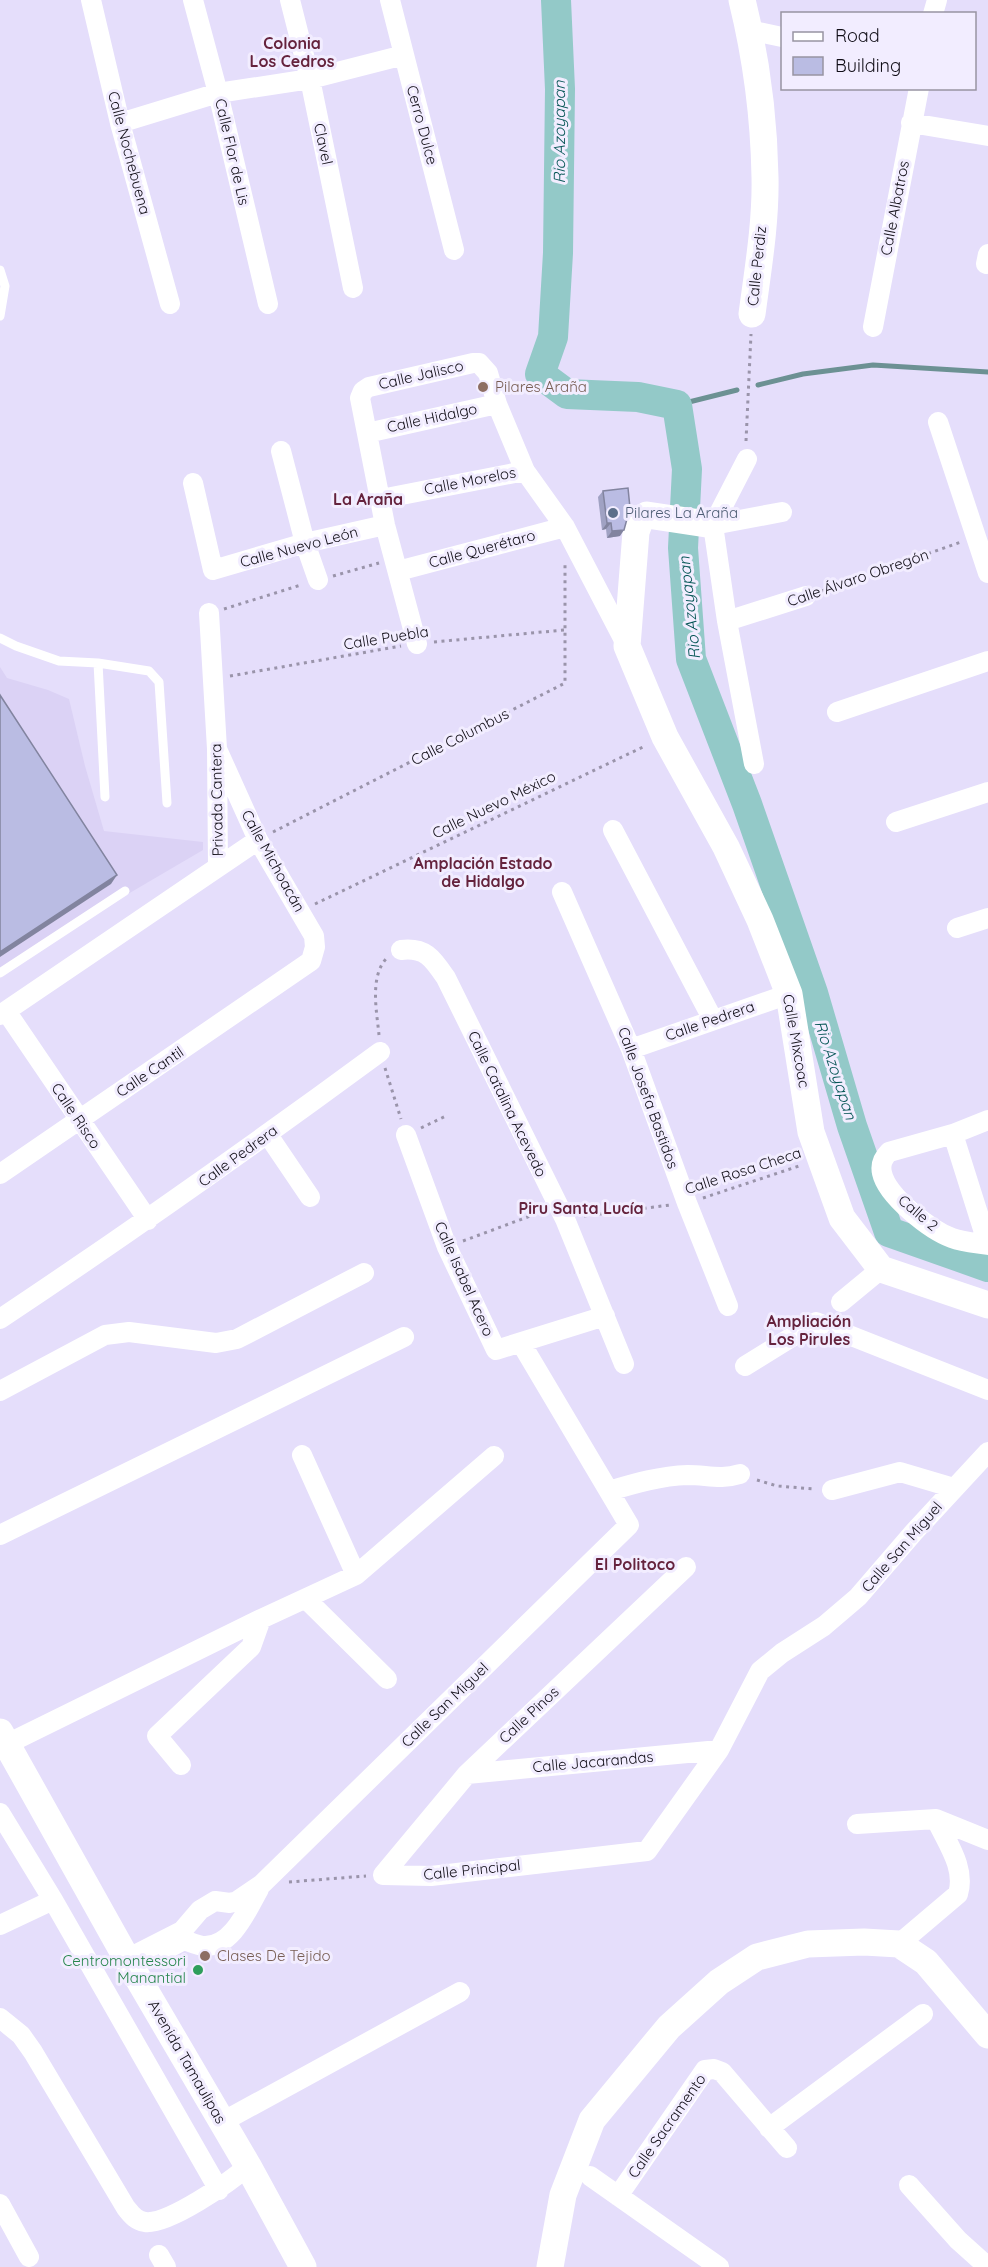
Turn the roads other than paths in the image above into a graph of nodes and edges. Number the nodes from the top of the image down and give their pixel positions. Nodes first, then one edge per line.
1 (91, 0) edge
2 (193, 0) edge
3 (290, 0) edge
4 (390, 0) edge
5 (742, 0) edge
6 (749, 30) junction
7 (781, 37) edge
8 (404, 55) junction
9 (310, 80) junction
10 (919, 90) edge
11 (218, 93) junction
12 (120, 123) junction
13 (911, 123) junction
14 (988, 135) edge
15 (454, 250) dead end
16 (0, 270) edge
17 (353, 288) dead end
18 (170, 304) dead end
19 (268, 304) dead end
20 (752, 314) road end
21 (0, 316) edge
22 (873, 327) dead end
23 (497, 404) junction
24 (938, 422) dead end
25 (367, 433) junction
26 (281, 451) dead end
27 (747, 459) road end
28 (525, 471) junction
29 (193, 483) dead end
30 (381, 499) junction
31 (782, 512) dead end
32 (700, 524) junction
33 (385, 525) junction
34 (565, 527) junction
35 (982, 536) edge
36 (305, 543) junction
37 (398, 571) junction
38 (988, 573) edge
39 (318, 580) dead end
40 (806, 596) road end
41 (209, 613) dead end
42 (727, 621) junction
43 (0, 638) edge
44 (417, 644) road end
45 (627, 646) junction
46 (988, 661) edge
47 (98, 663) junction
48 (837, 712) dead end
49 (217, 749) junction
50 (754, 764) dead end
51 (988, 792) edge
52 (105, 797) dead end
53 (167, 803) dead end
54 (896, 822) dead end
55 (613, 830) dead end
56 (258, 840) junction
57 (218, 867) junction
58 (125, 891) dead end
59 (562, 892) dead end
60 (988, 918) edge
61 (957, 928) dead end
62 (401, 950) road end
63 (301, 969) joint
64 (0, 974) edge
65 (789, 994) junction
66 (3, 1013) edge
67 (713, 1020) junction
68 (632, 1049) junction
69 (380, 1052) road end
70 (78, 1120) junction
71 (988, 1120) edge
72 (953, 1134) junction
73 (268, 1135) junction
74 (406, 1135) road end
75 (0, 1174) edge
76 (310, 1197) dead end
77 (148, 1220) junction
78 (988, 1245) edge
79 (881, 1269) junction
80 (364, 1273) dead end
81 (841, 1302) dead end
82 (988, 1305) edge
83 (728, 1306) dead end
84 (605, 1316) junction
85 (0, 1319) edge
86 (404, 1337) dead end
87 (521, 1343) junction
88 (624, 1364) dead end
89 (745, 1366) dead end
90 (988, 1390) edge
91 (0, 1391) edge
92 (988, 1452) edge
93 (302, 1455) dead end
94 (494, 1456) dead end
95 (740, 1474) road end
96 (954, 1488) junction
97 (832, 1490) road end
98 (609, 1491) junction
99 (0, 1535) edge
100 (686, 1567) dead end
101 (356, 1575) junction
102 (306, 1599) junction
103 (261, 1619) junction
104 (387, 1679) dead end
105 (3, 1738) edge
106 (719, 1750) junction
107 (181, 1765) dead end
108 (467, 1774) junction
109 (0, 1813) edge
110 (936, 1820) junction
111 (857, 1824) dead end
112 (988, 1840) edge
113 (647, 1851) joint
114 (383, 1875) joint
115 (262, 1884) junction
116 (53, 1900) junction
117 (230, 1903) junction
118 (0, 1925) edge
119 (238, 1926) junction
120 (183, 1935) junction
121 (899, 1944) junction
122 (130, 1964) junction
123 (460, 1992) dead end
124 (923, 2014) dead end
125 (0, 2018) edge
126 (988, 2035) edge
127 (222, 2122) junction
128 (769, 2128) junction
129 (787, 2148) dead end
130 (248, 2166) junction
131 (590, 2176) dead end
132 (909, 2185) dead end
133 (219, 2190) junction
134 (618, 2196) junction
135 (0, 2204) edge
136 (30, 2257) dead end
137 (303, 2267) edge
138 (550, 2267) edge
139 (719, 2267) edge
140 (988, 2267) edge

1 - 12 street, Calle Nochebuena
2 - 11 street, Calle Flor de Lis
3 - 9 street, Clavel
4 - 8 street, Cerro Dulce
5 - 6 street, Calle Perdiz
6 - 7 street
6 - 20 street, Calle Perdiz
8 - 9 street
8 - 15 street, Cerro Dulce
9 - 11 street
9 - 17 street, Clavel
10 - 13 street, Calle Albatros
11 - 12 street
11 - 19 street, Calle Flor de Lis
12 - 18 street, Calle Nochebuena
13 - 14 street
13 - 22 street, Calle Albatros
16 - 21 lane
23 - 25 street, Calle Hidalgo
23 - 25 street, Calle Jalisco
23 - 28 street
24 - 35 street
25 - 30 street
26 - 36 street
27 - 32 street
28 - 30 street, Calle Morelos
28 - 34 street
29 - 36 street, Calle Nuevo León
30 - 33 street
31 - 32 street
32 - 42 street
32 - 45 street
33 - 36 street, Calle Nuevo León
33 - 37 street
34 - 37 street, Calle Querétaro
34 - 45 street
35 - 38 street
36 - 39 street
37 - 44 street
40 - 42 street, Calle Álvaro Obregón
41 - 49 street, Privada Cantera
42 - 50 street
43 - 47 lane
45 - 65 street, Calle Mixcoac
46 - 48 street
47 - 52 lane
47 - 53 lane
49 - 56 street, Calle Michoacán
49 - 57 street, Privada Cantera
51 - 54 street
55 - 67 street
56 - 57 street
56 - 63 street, Calle Michoacán
57 - 66 street, Privada Cantera
58 - 64 lane
59 - 68 street, Calle Josefa Bastidos
60 - 61 street
62 - 84 street, Calle Catalina Acevedo
63 - 70 street, Calle Cantil
65 - 67 street, Calle Pedrera
65 - 79 street, Calle Mixcoac
66 - 70 street, Calle Risco
67 - 68 street, Calle Pedrera
68 - 83 street, Calle Josefa Bastidos
69 - 73 street, Calle Pedrera
70 - 75 street, Calle Cantil
70 - 77 street, Calle Risco
71 - 72 street
72 - 78 street
72 - 78 street, Calle 2
73 - 76 street
73 - 77 street, Calle Pedrera
74 - 87 street, Calle Isabel Acero
77 - 85 street, Calle Pedrera
79 - 81 street
79 - 82 street
80 - 91 street
84 - 87 street
84 - 88 street, Calle Catalina Acevedo
86 - 99 street
87 - 98 street
89 - 90 street
92 - 96 street, Calle San Miguel
93 - 101 street
94 - 101 street
95 - 98 street
96 - 97 street, Calle San Miguel
96 - 106 street, Calle San Miguel
98 - 115 street, Calle San Miguel
100 - 108 street, Calle Pinos
101 - 102 street
102 - 103 street
102 - 104 street
103 - 105 street
103 - 107 street
105 - 122 street, Avenida Tamaulipas
106 - 108 street, Calle Jacarandas
106 - 113 street, Calle San Miguel
108 - 114 street, Calle Pinos
109 - 116 street
110 - 111 street
110 - 112 street
110 - 121 street
113 - 114 street, Calle Principal
115 - 117 street, Calle San Miguel
115 - 119 street, Calle San Miguel
116 - 118 street
116 - 133 street
117 - 119 street
117 - 120 street, Calle San Miguel
119 - 120 street, Calle San Miguel
120 - 122 street, Calle San Miguel
121 - 126 street
121 - 138 street
122 - 127 street, Avenida Tamaulipas
123 - 127 street
124 - 128 street
125 - 133 street
127 - 130 street, Avenida Tamaulipas
128 - 129 street, Calle Sacramento
128 - 134 street, Calle Sacramento
130 - 133 street
130 - 137 street, Avenida Tamaulipas
131 - 134 street
132 - 140 street
134 - 139 street
135 - 136 street

